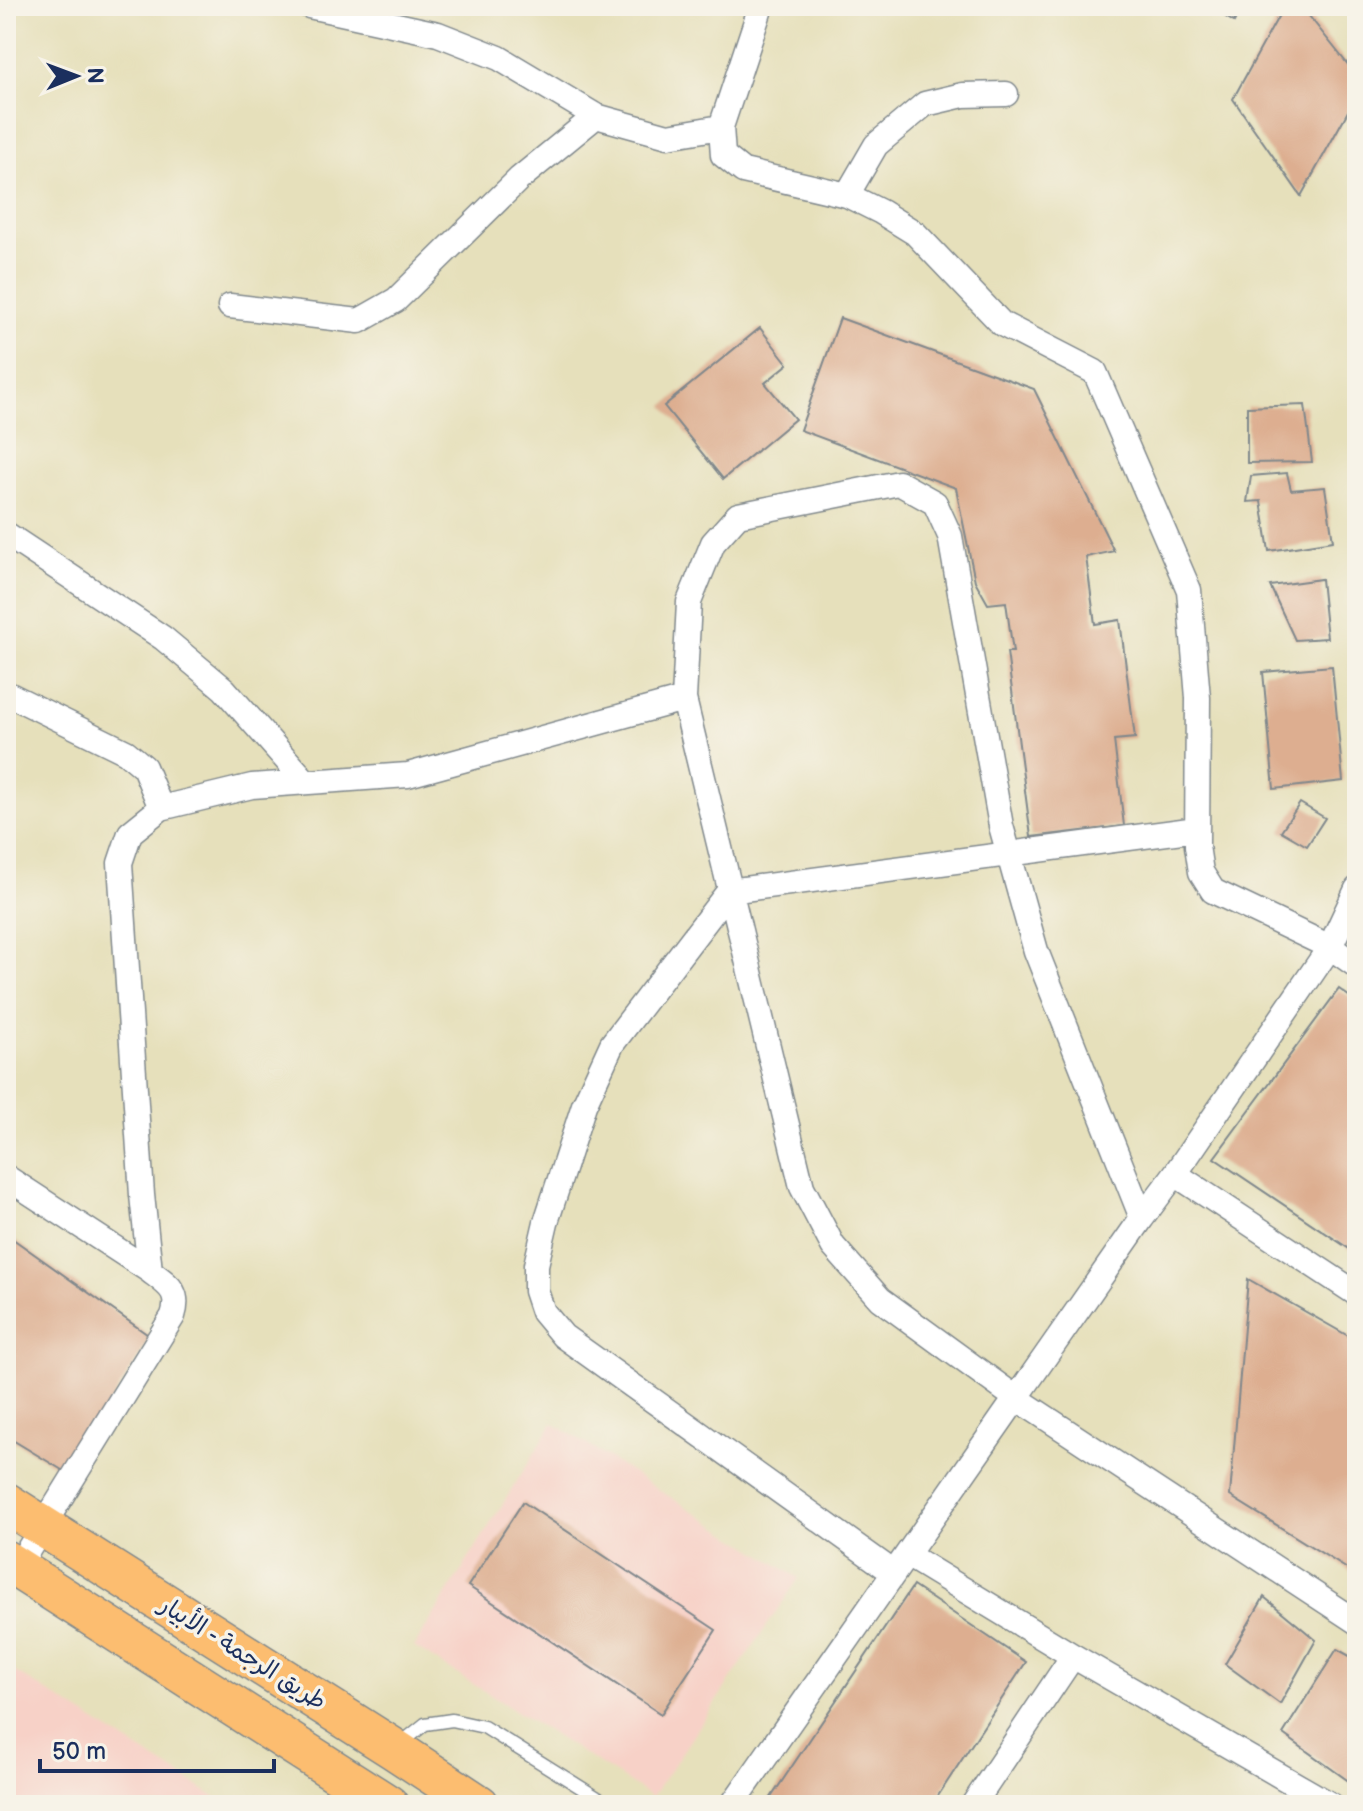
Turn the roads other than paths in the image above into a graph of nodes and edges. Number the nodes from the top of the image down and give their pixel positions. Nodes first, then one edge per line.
1 (309, 6) edge
2 (761, 6) edge
3 (1006, 94) dead end
4 (596, 116) junction
5 (721, 127) junction
6 (847, 195) junction
7 (230, 306) dead end
8 (6, 534) edge
9 (6, 693) edge
10 (684, 699) junction
11 (306, 782) junction
12 (161, 808) junction
13 (1197, 829) junction
14 (1010, 855) junction
15 (1357, 889) edge
16 (729, 891) junction
17 (1330, 947) junction
18 (1357, 966) edge
19 (1175, 1174) junction
20 (6, 1177) edge
21 (1142, 1218) junction
22 (150, 1271) junction
23 (1357, 1294) edge
24 (1016, 1398) junction
25 (6, 1503) edge
26 (43, 1527) junction
27 (900, 1564) junction
28 (12, 1565) edge
29 (1357, 1622) edge
30 (1073, 1656) junction
31 (394, 1749) junction
32 (380, 1803) edge
33 (479, 1805) edge
34 (609, 1805) edge
35 (732, 1805) edge
36 (973, 1805) edge
37 (1331, 1805) edge

1 - 4 street
2 - 5 street
3 - 6 street
4 - 5 street
4 - 7 street
5 - 6 street
6 - 13 street
8 - 11 street
9 - 12 street
10 - 11 street
10 - 14 street
10 - 16 street
11 - 12 street
12 - 22 street
13 - 14 street
13 - 17 street
14 - 16 street
14 - 21 street
15 - 17 street
16 - 24 street
16 - 27 street
17 - 18 street
17 - 19 street
19 - 21 street
19 - 23 street
20 - 22 street
21 - 24 street
22 - 26 street
24 - 27 street
24 - 29 street
25 - 26 highway, طريق الرجمة - الأبيار
26 - 28 street
26 - 31 highway, طريق الرجمة - الأبيار
27 - 30 street
27 - 35 street
28 - 32 highway, طريق الرجمة - الأبيار
30 - 36 street
30 - 37 street
31 - 32 street
31 - 33 highway, طريق الرجمة - الأبيار
31 - 34 lane

